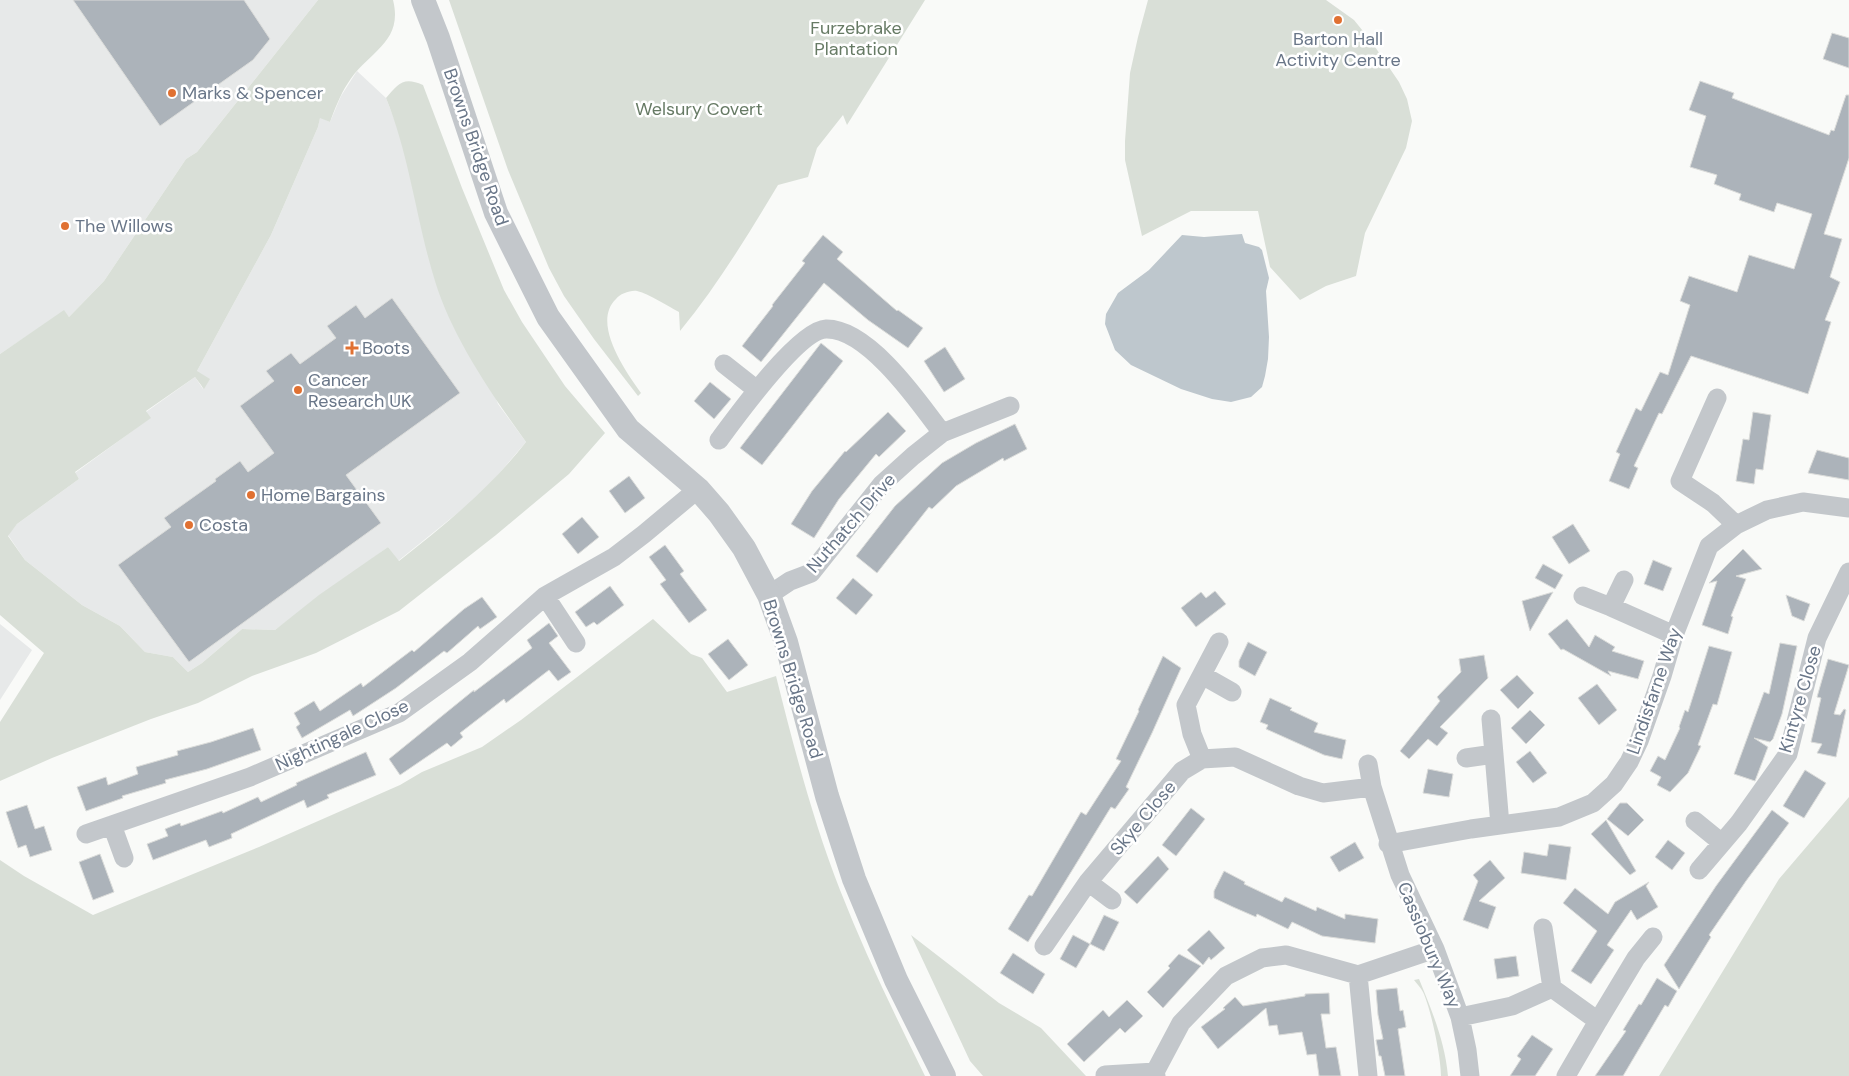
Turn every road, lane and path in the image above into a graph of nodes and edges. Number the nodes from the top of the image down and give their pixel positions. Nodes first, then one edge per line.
1 (423, 0) edge
2 (724, 364) dead end
3 (758, 390) junction
4 (1717, 398) dead end
5 (1010, 406) dead end
6 (942, 433) junction
7 (719, 440) dead end
8 (698, 489) junction
9 (1849, 508) edge
10 (1736, 525) junction
11 (1849, 572) edge
12 (1624, 580) dead end
13 (769, 595) junction
14 (545, 596) junction
15 (1583, 596) dead end
16 (1611, 608) junction
17 (1674, 635) junction
18 (576, 642) dead end
19 (1219, 642) dead end
20 (1202, 675) junction
21 (1232, 692) dead end
22 (1490, 719) dead end
23 (1494, 754) junction
24 (1466, 758) dead end
25 (1202, 759) junction
26 (1368, 764) dead end
27 (1372, 787) junction
28 (1696, 820) dead end
29 (1500, 824) junction
30 (112, 825) junction
31 (86, 834) dead end
32 (1722, 843) junction
33 (1388, 844) junction
34 (124, 858) dead end
35 (1699, 870) dead end
36 (1088, 882) junction
37 (1112, 900) dead end
38 (1543, 928) dead end
39 (1653, 937) dead end
40 (1044, 946) dead end
41 (1435, 949) junction
42 (1358, 975) junction
43 (1552, 988) junction
44 (1460, 1017) junction
45 (1598, 1020) junction
46 (1156, 1074) edge
47 (1105, 1075) edge
48 (944, 1076) edge
49 (1368, 1076) edge
50 (1470, 1076) edge
51 (1566, 1076) edge

1 - 8 street, Browns Bridge Road
2 - 3 street
3 - 6 street
3 - 7 street
4 - 10 street
5 - 6 street, Nuthatch Drive
6 - 13 street, Nuthatch Drive
8 - 13 street, Browns Bridge Road
8 - 14 street, Nightingale Close
9 - 10 street, Lindisfarne Way
10 - 17 street, Lindisfarne Way
11 - 32 street, Kintyre Close
12 - 16 street
13 - 48 street, Browns Bridge Road
14 - 18 street
14 - 30 street, Nightingale Close
15 - 16 street
16 - 17 street
17 - 29 street, Lindisfarne Way
19 - 20 street
20 - 21 street
20 - 25 street
22 - 23 street
23 - 24 street
23 - 29 street
25 - 27 street, Skye Close
25 - 36 street, Skye Close
26 - 27 street
27 - 33 street
28 - 32 street
29 - 33 street, Lindisfarne Way
30 - 31 street, Nightingale Close
30 - 34 street
32 - 35 street, Kintyre Close
33 - 41 street, Cassiobury Way
36 - 37 street
36 - 40 street, Skye Close
38 - 43 street
39 - 45 street
41 - 42 street
41 - 44 street, Cassiobury Way
42 - 46 street
42 - 49 street
43 - 44 street
43 - 45 street
44 - 50 street, Cassiobury Way
45 - 51 street
46 - 47 street

